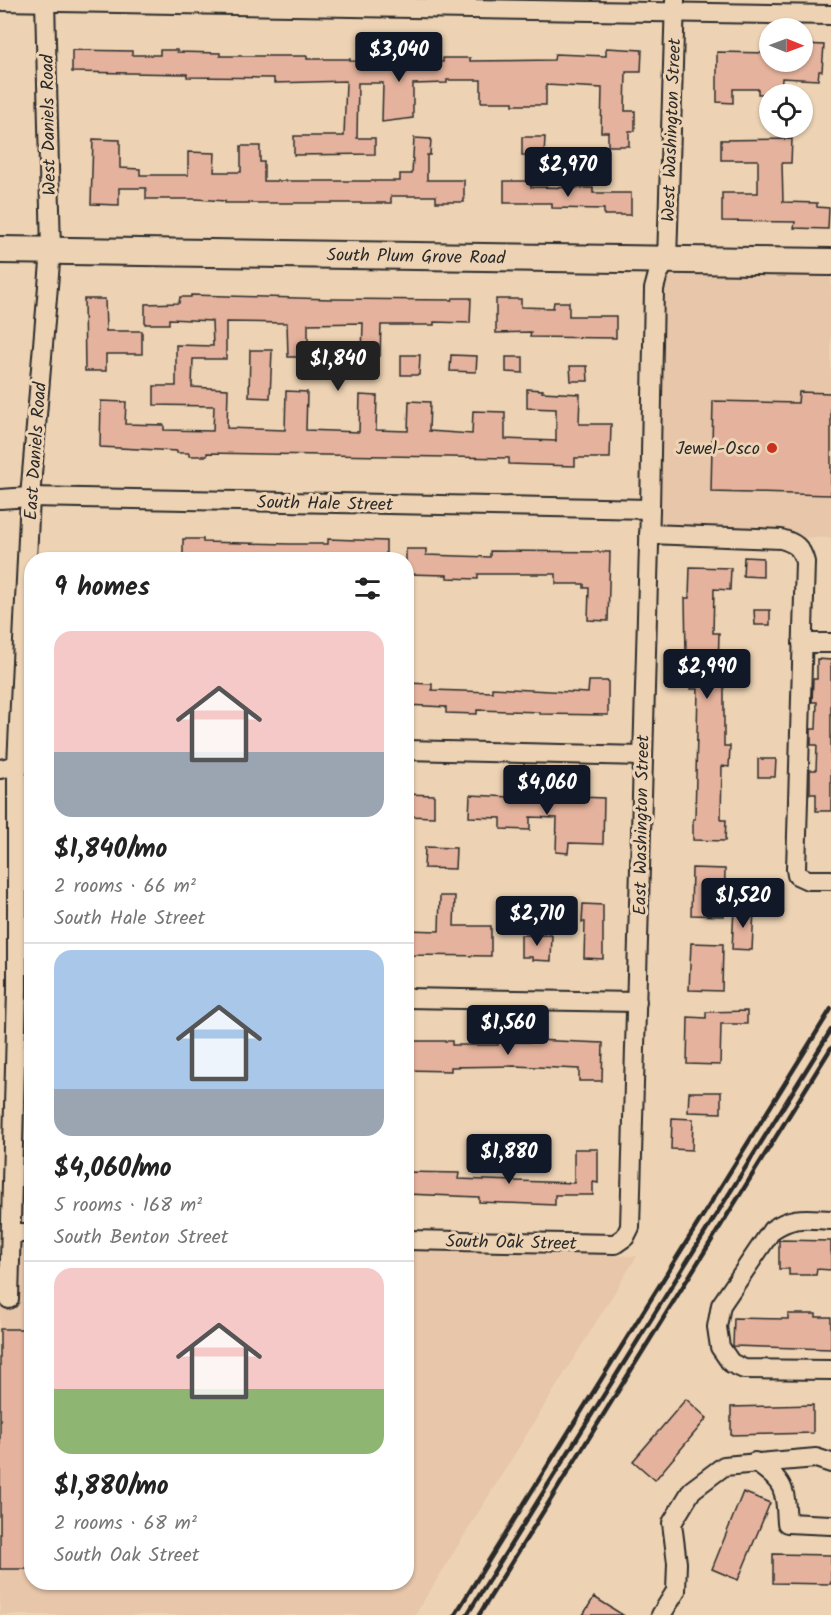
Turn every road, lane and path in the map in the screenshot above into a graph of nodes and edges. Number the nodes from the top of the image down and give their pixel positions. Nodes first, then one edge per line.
1 (0, 1) edge
2 (45, 1) edge
3 (675, 6) edge
4 (831, 15) edge
5 (0, 250) edge
6 (51, 251) junction
7 (667, 260) junction
8 (831, 262) edge
9 (30, 497) junction
10 (0, 499) edge
11 (650, 509) junction
12 (649, 534) junction
13 (27, 552) edge
14 (24, 612) edge
15 (802, 643) junction
16 (831, 643) edge
17 (414, 750) edge
18 (642, 756) junction
19 (16, 765) edge
20 (831, 880) edge
21 (24, 990) edge
22 (414, 998) edge
23 (637, 1002) junction
24 (7, 1105) edge
25 (831, 1220) edge
26 (11, 1233) junction
27 (24, 1233) edge
28 (414, 1240) edge
29 (615, 1244) joint
30 (9, 1299) dead end
31 (831, 1370) edge
32 (755, 1462) junction
33 (831, 1463) edge
34 (831, 1525) edge
35 (661, 1615) edge

1 - 2 street
2 - 3 street
2 - 6 street, West Daniels Road
3 - 4 street
3 - 7 street, West Washington Street
5 - 6 main road, South Plum Grove Road
6 - 7 main road, South Plum Grove Road
6 - 9 street, East Daniels Road
7 - 8 main road, South Plum Grove Road
7 - 11 street, East Washington Street
9 - 10 street, South Hale Street
9 - 11 street, South Hale Street
9 - 13 street, East Daniels Road
11 - 12 street, East Washington Street
12 - 15 street
12 - 18 street, East Washington Street
14 - 19 street, East Daniels Road
15 - 16 street
15 - 20 street
17 - 18 street
18 - 23 street, East Washington Street
19 - 21 street, East Daniels Road
21 - 24 street, East Daniels Road
22 - 23 street
23 - 29 street, East Washington Street
24 - 26 street, East Daniels Road
25 - 31 street
26 - 27 street
26 - 30 street, East Daniels Road
28 - 29 street, South Oak Street
32 - 33 street
32 - 34 street
32 - 35 street

